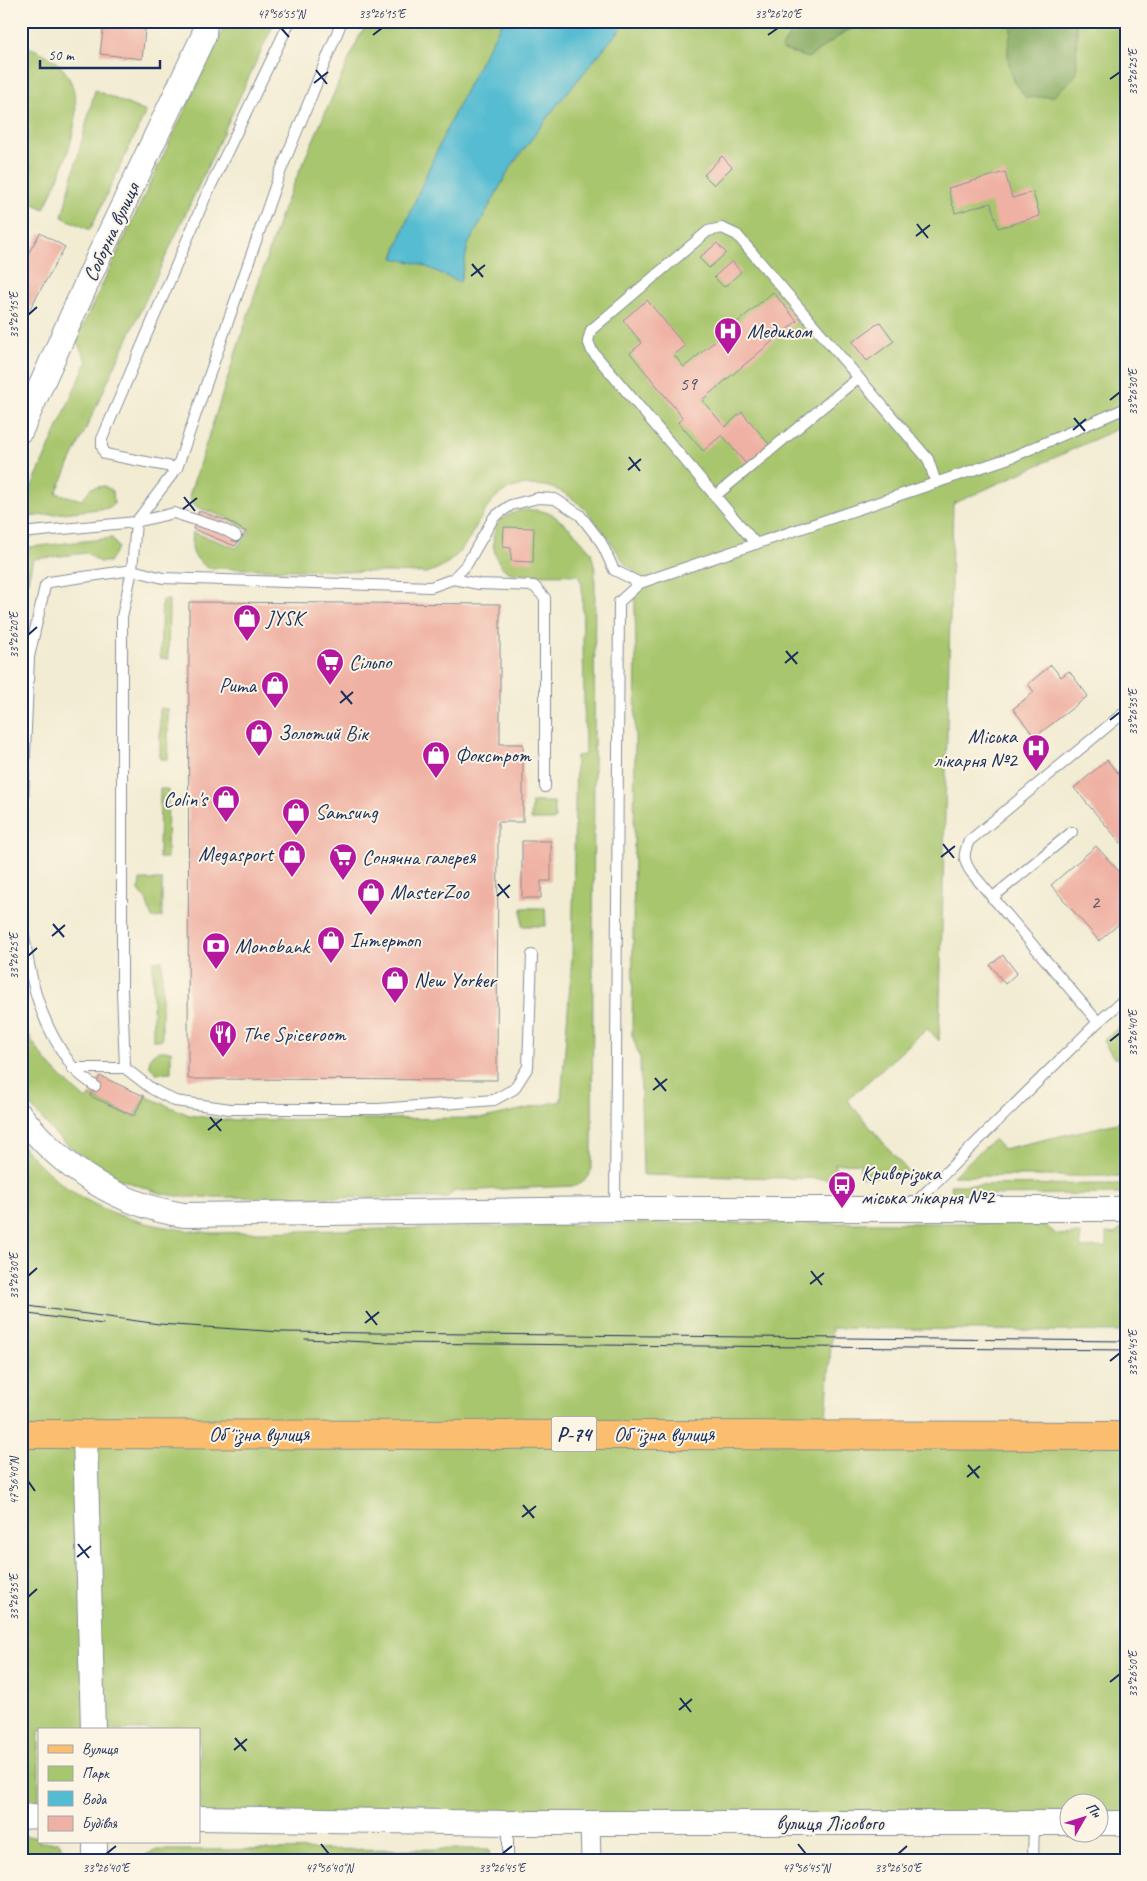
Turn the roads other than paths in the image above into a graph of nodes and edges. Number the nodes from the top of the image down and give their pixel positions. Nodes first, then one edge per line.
1 (290, 21) edge
2 (342, 21) edge
3 (209, 26) edge
4 (858, 378) junction
5 (1126, 408) edge
6 (21, 430) edge
7 (177, 468) junction
8 (936, 482) junction
9 (715, 496) junction
10 (136, 522) junction
11 (21, 533) edge
12 (236, 536) dead end
13 (756, 544) junction
14 (132, 570) junction
15 (453, 579) junction
16 (640, 584) junction
17 (1126, 711) edge
18 (546, 787) dead end
19 (1072, 832) dead end
20 (21, 847) edge
21 (992, 898) junction
22 (21, 915) edge
23 (532, 955) dead end
24 (1126, 998) edge
25 (1098, 1022) junction
26 (72, 1068) junction
27 (125, 1068) junction
28 (95, 1086) dead end
29 (21, 1116) edge
30 (615, 1209) junction
31 (1126, 1209) edge
32 (920, 1210) junction
33 (21, 1434) edge
34 (85, 1434) junction
35 (1126, 1436) edge
36 (93, 1728) edge
37 (38, 1816) edge
38 (21, 1817) edge
39 (200, 1818) edge
40 (508, 1823) junction
41 (590, 1823) junction
42 (1034, 1823) junction
43 (1060, 1823) edge
44 (1110, 1823) edge
45 (1126, 1824) edge
46 (95, 1844) edge
47 (95, 1860) edge
48 (508, 1860) edge
49 (591, 1860) edge
50 (1033, 1860) edge

1 - 7 lane
2 - 7 lane
3 - 6 street, Соборна вулиця
4 - 8 lane
4 - 9 lane
4 - 9 lane
5 - 8 lane
7 - 10 lane
8 - 13 lane
9 - 13 lane
10 - 11 lane
10 - 12 lane
10 - 14 lane
13 - 16 lane
14 - 15 lane
14 - 20 lane
14 - 27 lane
15 - 16 lane
15 - 18 lane
16 - 30 lane
17 - 21 lane
19 - 21 lane
21 - 25 lane
22 - 26 lane
23 - 27 lane
24 - 25 lane
25 - 32 lane
26 - 27 lane
26 - 28 lane
29 - 30 street
30 - 32 street
31 - 32 street
33 - 34 main road, Обʼїзна вулиця / Р-74
34 - 35 main road, Обʼїзна вулиця / Р-74
34 - 36 street
37 - 38 street
39 - 40 street, вулиця Лісового
40 - 41 street, вулиця Лісового
40 - 48 lane
41 - 42 street, вулиця Лісового
41 - 49 street
42 - 43 street, вулиця Лісового
42 - 50 lane
44 - 45 street
46 - 47 street

